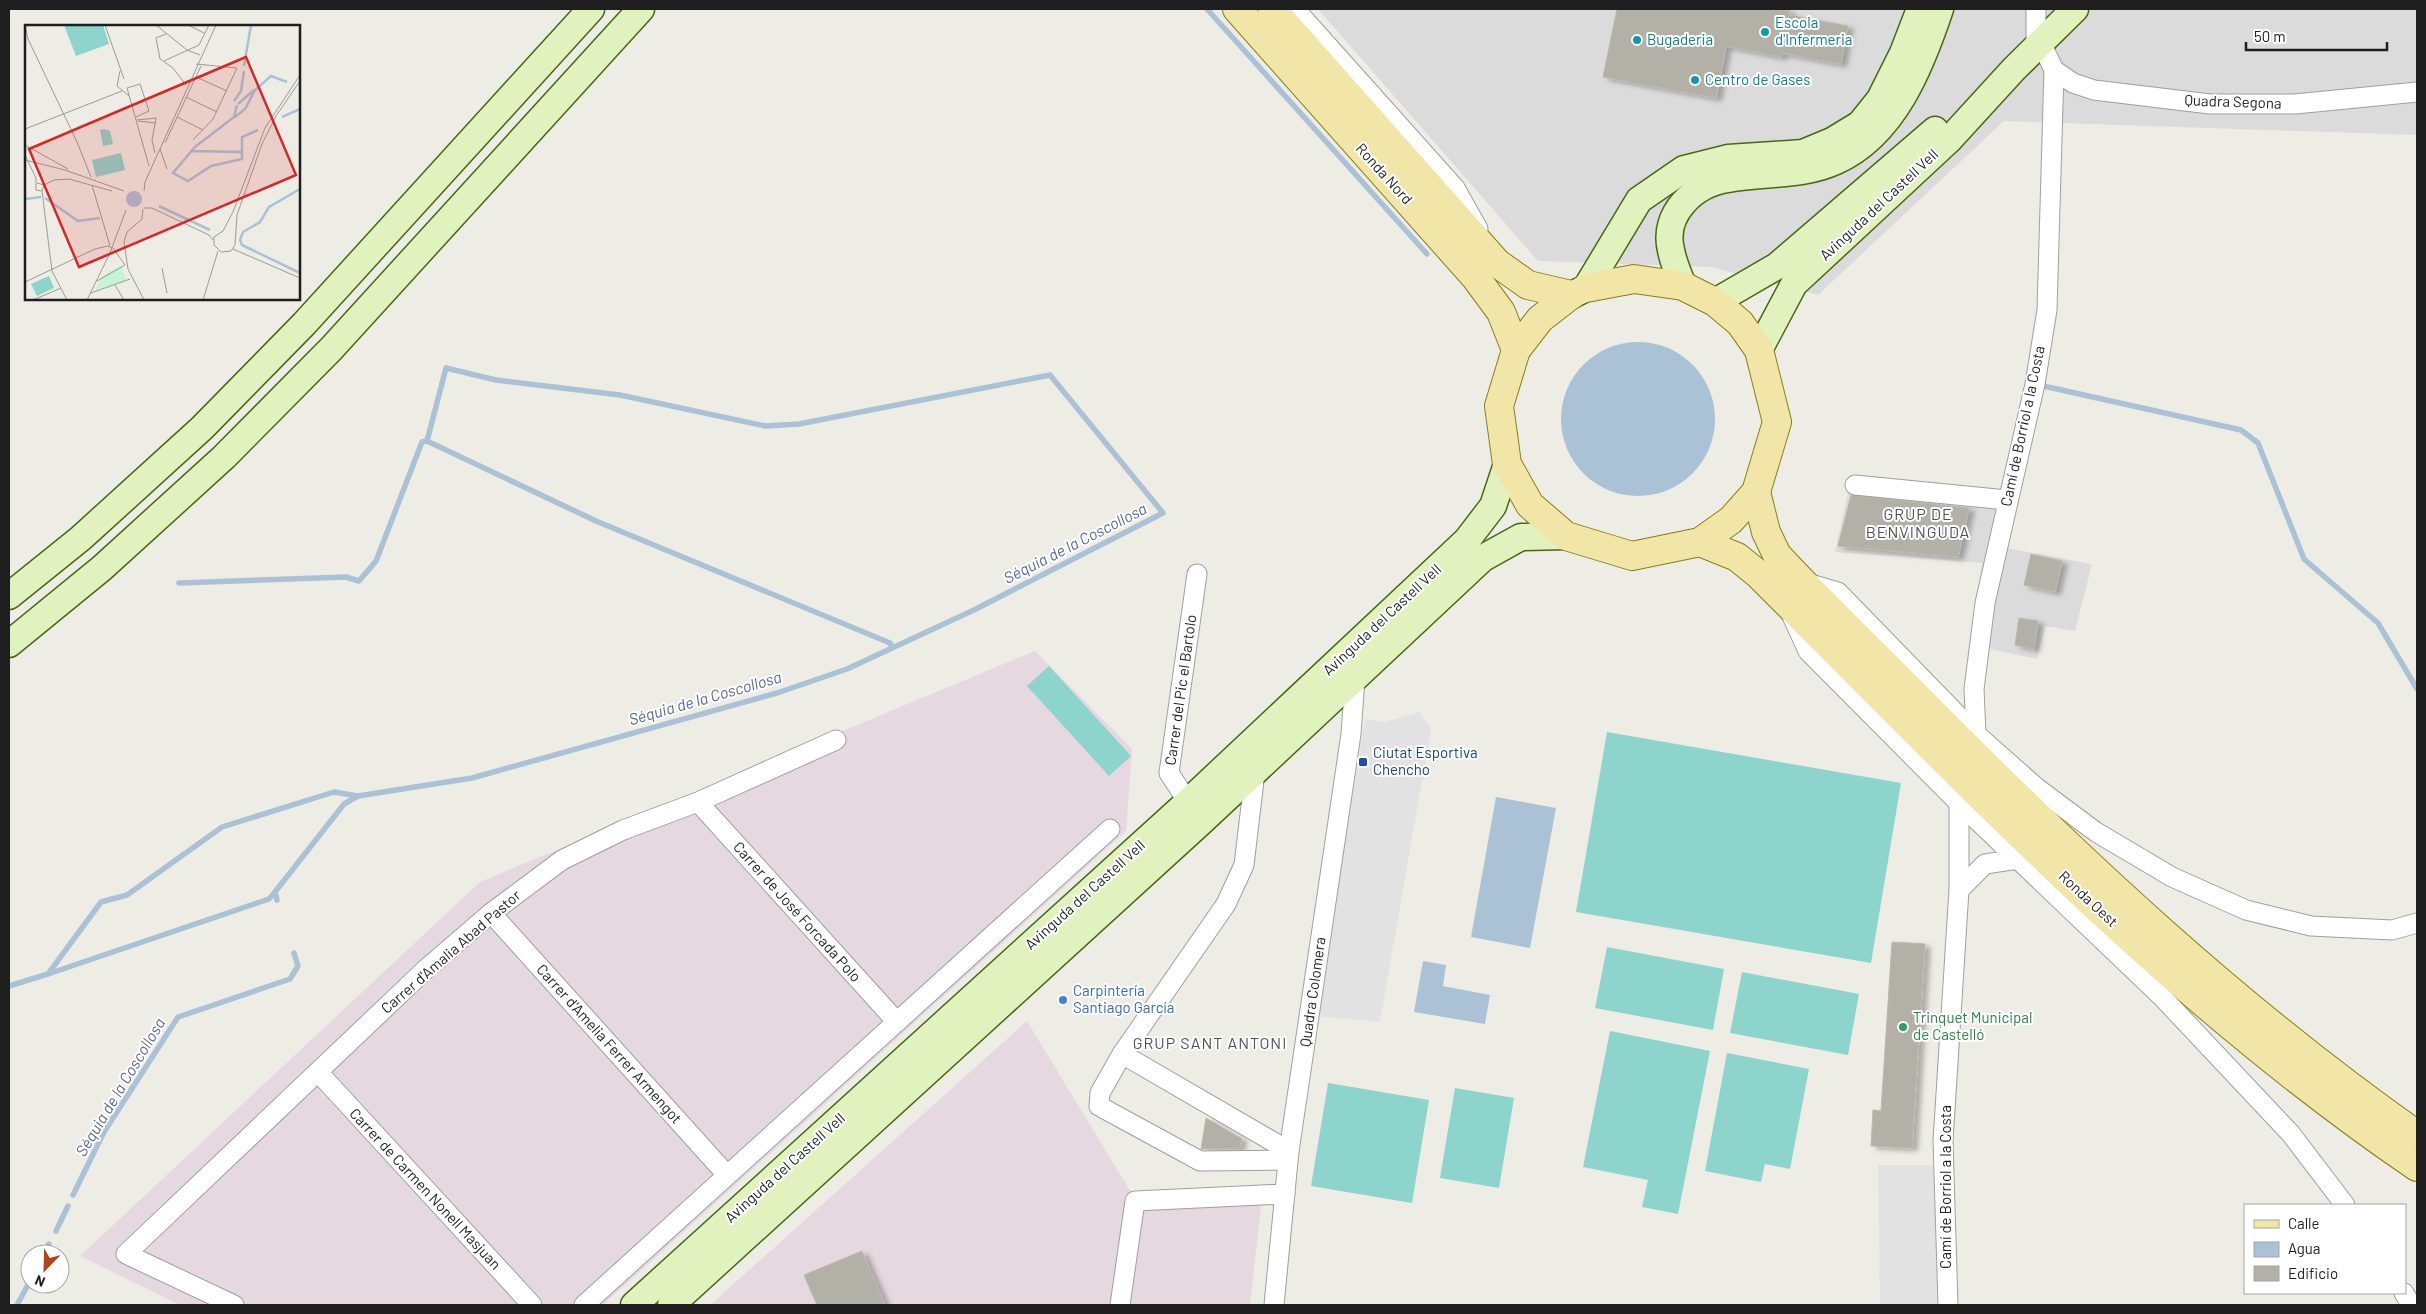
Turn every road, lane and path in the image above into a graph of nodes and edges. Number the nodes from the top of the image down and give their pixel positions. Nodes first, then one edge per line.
1 (591, 9) edge
2 (642, 9) edge
3 (1237, 9) edge
4 (1272, 9) edge
5 (1296, 9) edge
6 (1920, 9) edge
7 (1940, 9) edge
8 (2036, 9) edge
9 (2075, 9) edge
10 (2038, 46) junction
11 (2014, 69) junction
12 (2054, 70) junction
13 (2417, 92) edge
14 (1498, 263) junction
15 (1683, 286) junction
16 (1579, 292) junction
17 (1715, 302) junction
18 (1516, 350) junction
19 (1759, 350) junction
20 (1507, 464) junction
21 (1855, 486) dead end
22 (1756, 492) junction
23 (2007, 500) junction
24 (1566, 536) junction
25 (1700, 542) junction
26 (1197, 574) dead end
27 (1794, 591) junction
28 (9, 596) edge
29 (9, 644) edge
30 (1354, 679) junction
31 (1974, 689) junction
32 (1947, 704) junction
33 (1976, 734) junction
34 (836, 740) dead end
35 (1254, 772) junction
36 (698, 802) junction
37 (1188, 802) junction
38 (1958, 803) junction
39 (1110, 829) dead end
40 (2018, 859) junction
41 (1061, 873) junction
42 (1959, 890) junction
43 (1083, 897) junction
44 (491, 913) junction
45 (2417, 923) edge
46 (897, 1022) junction
47 (1122, 1054) junction
48 (318, 1072) junction
49 (2417, 1135) edge
50 (1289, 1156) junction
51 (2417, 1167) edge
52 (727, 1175) junction
53 (1285, 1194) junction
54 (2344, 1204) edge
55 (2405, 1294) edge
56 (683, 1301) edge
57 (234, 1305) edge
58 (532, 1305) edge
59 (584, 1305) edge
60 (634, 1305) edge
61 (1120, 1305) edge
62 (1274, 1305) edge
63 (1948, 1305) edge
64 (2411, 1305) edge

1 - 28 main road
2 - 29 main road
3 - 18 main road, Ronda Nord
4 - 14 main road, Ronda Nord
5 - 14 street, Ronda Nord
6 - 16 main road
7 - 15 main road
8 - 10 street
9 - 10 main road, Avinguda del Castell Vell
10 - 11 main road, Avinguda del Castell Vell
10 - 12 street
11 - 17 main road, Avinguda del Castell Vell
11 - 19 main road, Avinguda del Castell Vell
12 - 13 street, Quadra Segona
12 - 23 street, Camí de Borriol a la Costa
14 - 16 main road, Ronda Nord
15 - 16 main road
15 - 17 main road
16 - 18 main road
17 - 19 main road
18 - 20 main road
19 - 22 main road
20 - 24 main road
20 - 37 main road, Avinguda del Castell Vell
21 - 23 street
22 - 25 main road
22 - 27 main road, Ronda Oest
23 - 31 street, Camí de Borriol a la Costa
24 - 25 main road
24 - 30 main road, Avinguda del Castell Vell
25 - 27 main road, Ronda Oest
26 - 37 street, Carrer del Pic el Bartolo
27 - 32 street, Ronda Oest
27 - 38 street, Ronda Oest
27 - 49 main road, Ronda Oest
27 - 51 main road, Ronda Oest
30 - 35 main road, Avinguda del Castell Vell
30 - 50 street, Quadra Colomera
31 - 32 street
31 - 33 street, Camí de Borriol a la Costa
32 - 33 street, Ronda Oest
33 - 45 street, Ronda Oest
34 - 36 street, Carrer d'Amalia Abad Pastor
35 - 47 street
35 - 56 main road, Avinguda del Castell Vell
36 - 44 street, Carrer d'Amalia Abad Pastor
36 - 46 street, Carrer de José Forcada Polo
37 - 43 main road, Avinguda del Castell Vell
38 - 40 street, Ronda Oest
38 - 42 street, Camí de Borriol a la Costa
39 - 41 street
40 - 42 street
40 - 54 street, Ronda Oest
41 - 43 street
41 - 46 street
42 - 63 street, Camí de Borriol a la Costa
43 - 60 main road, Avinguda del Castell Vell
44 - 48 street, Carrer d'Amalia Abad Pastor
44 - 52 street, Carrer d'Amelia Ferrer Armengot
46 - 52 street
47 - 50 street
47 - 50 street
48 - 57 street, Carrer d'Amalia Abad Pastor
48 - 58 street, Carrer de Carmen Nonell Masjuan
50 - 53 street, Quadra Colomera
52 - 59 street
53 - 61 street
53 - 62 street, Quadra Colomera
55 - 64 street

